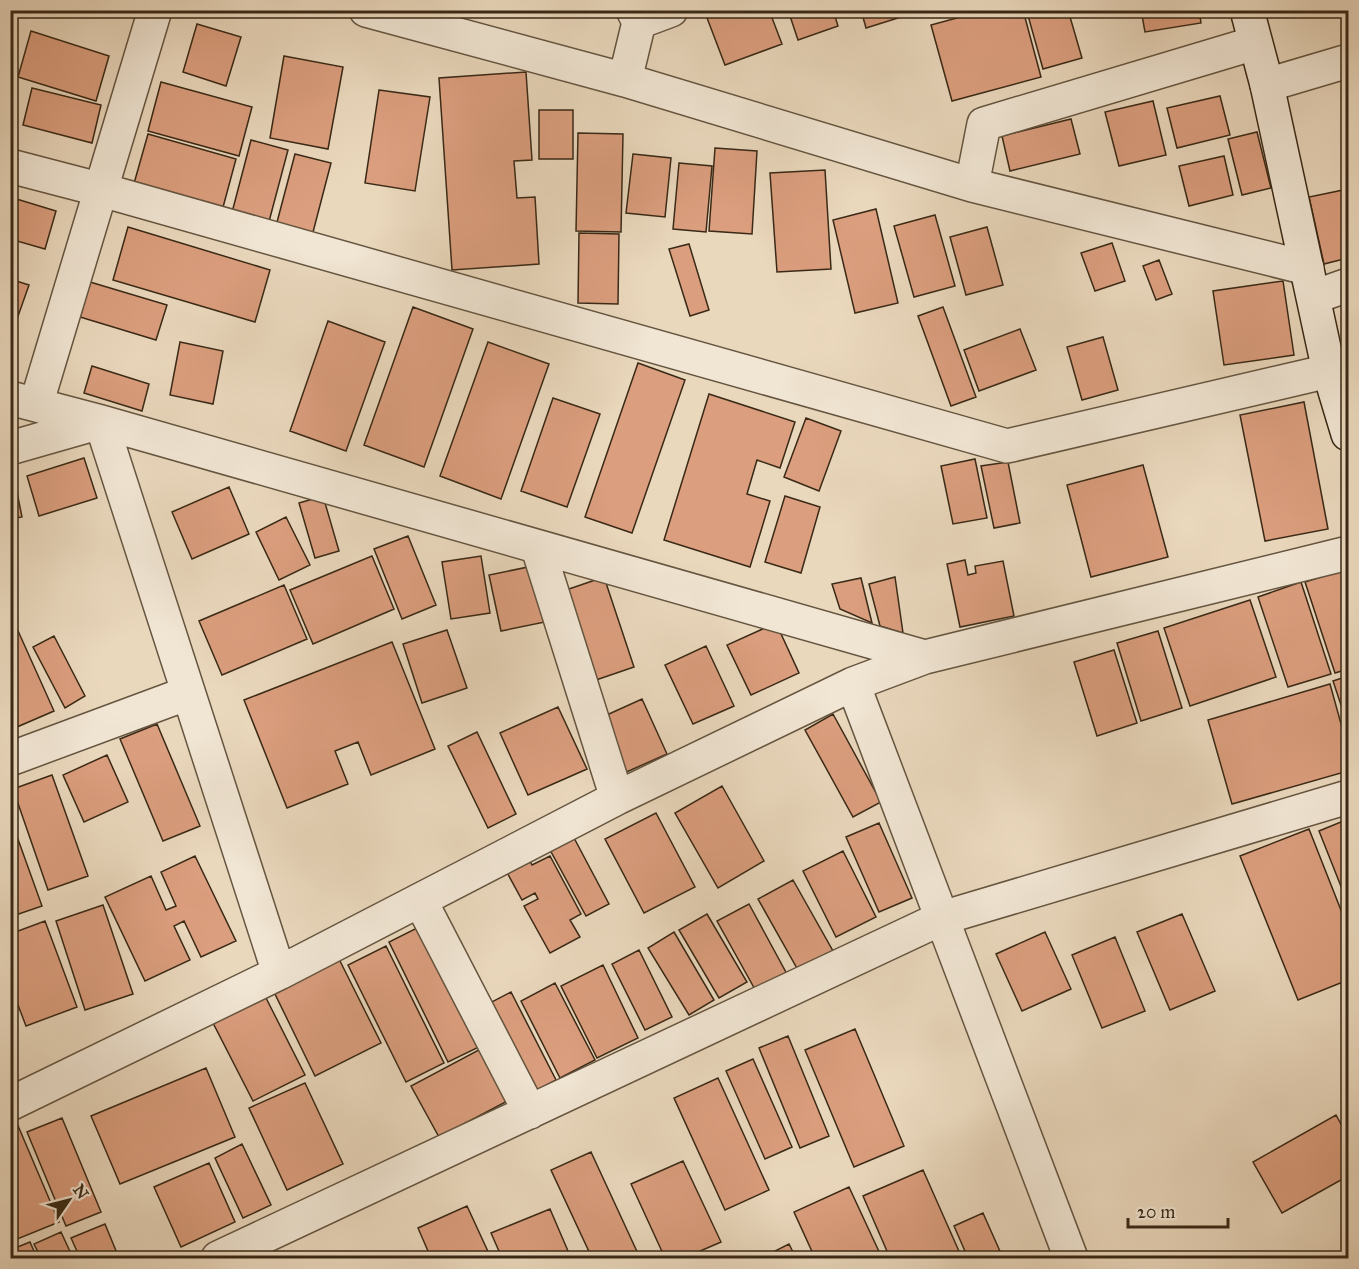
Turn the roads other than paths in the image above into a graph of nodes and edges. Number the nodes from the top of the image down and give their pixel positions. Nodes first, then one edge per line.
1 (155, 10) edge
2 (366, 10) edge
3 (671, 10) edge
4 (1247, 10) edge
5 (636, 16) edge
6 (1255, 43) junction
7 (1348, 61) edge
8 (625, 80) junction
9 (1267, 85) junction
10 (10, 166) edge
11 (972, 186) junction
12 (102, 190) junction
13 (1310, 283) junction
14 (1348, 285) edge
15 (1329, 371) junction
16 (23, 402) edge
17 (101, 422) junction
18 (1348, 434) edge
19 (10, 448) edge
20 (538, 548) junction
21 (1348, 553) edge
22 (925, 657) junction
23 (853, 684) junction
24 (188, 693) junction
25 (10, 759) edge
26 (1348, 797) edge
27 (617, 798) junction
28 (420, 900) junction
29 (942, 918) junction
30 (279, 972) junction
31 (10, 1104) edge
32 (530, 1112) junction
33 (218, 1258) edge
34 (1071, 1258) edge

1 - 12 street
2 - 8 street
3 - 5 street
4 - 6 street
5 - 8 street
6 - 9 street
6 - 11 street
7 - 9 street
8 - 11 street
9 - 13 street
10 - 12 street
11 - 13 street
12 - 15 street
12 - 16 street
13 - 14 street
13 - 15 street
15 - 18 street
16 - 17 street
17 - 19 street
17 - 20 street
17 - 24 street
20 - 22 street
20 - 27 street
21 - 22 street
22 - 23 street
23 - 27 street
23 - 29 street
24 - 25 street
24 - 30 street
26 - 29 street
27 - 28 street
28 - 30 street
28 - 32 street
29 - 32 street
29 - 34 street
30 - 31 street
32 - 33 street

